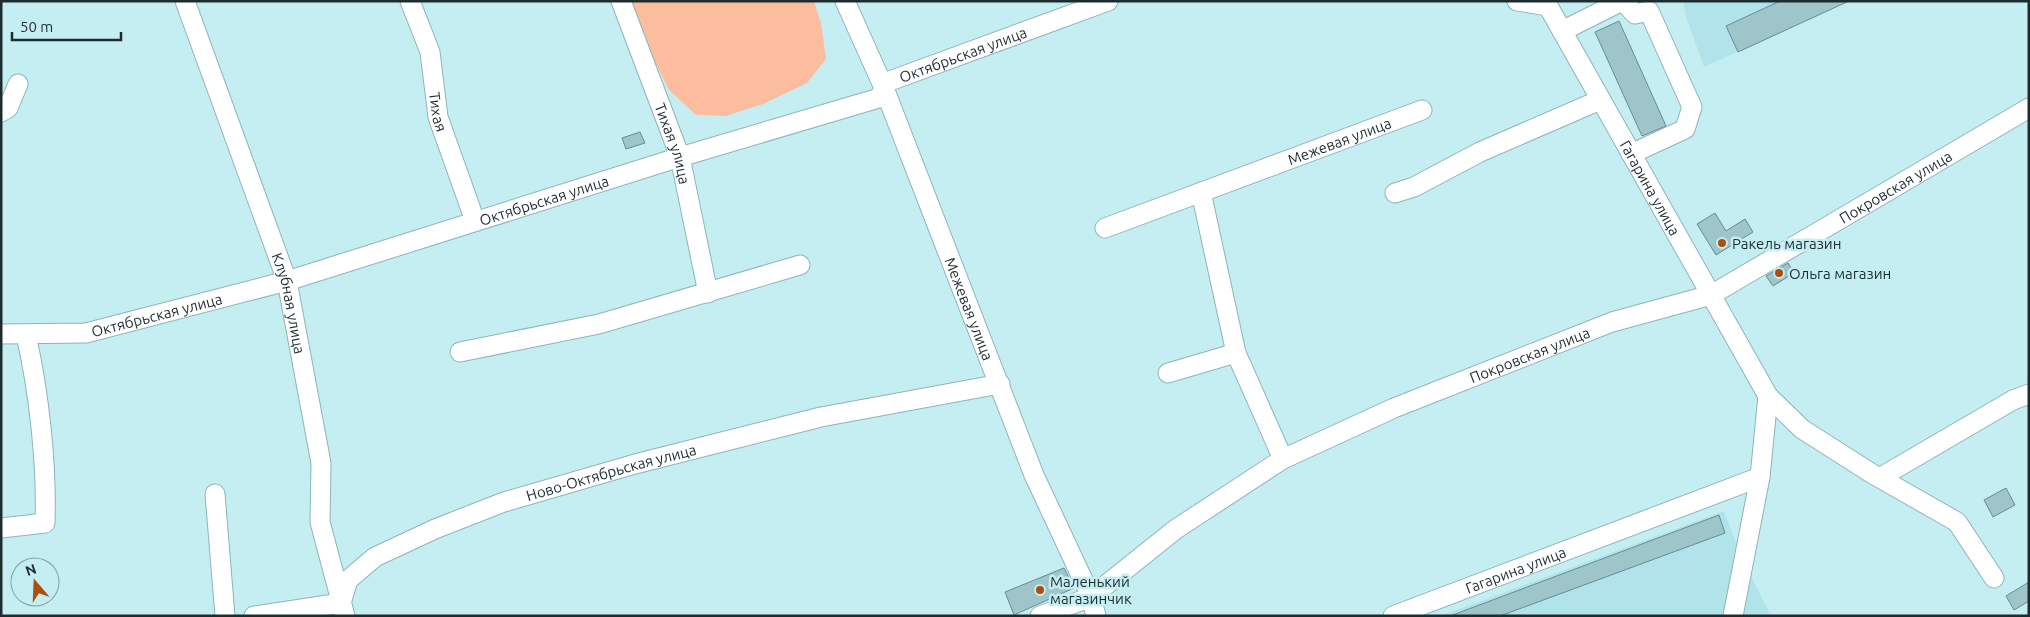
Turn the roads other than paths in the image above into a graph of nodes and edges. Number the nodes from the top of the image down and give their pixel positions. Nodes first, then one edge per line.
1 (185, 1) edge
2 (410, 1) edge
3 (621, 1) edge
4 (845, 1) edge
5 (1108, 1) edge
6 (1517, 1) edge
7 (1622, 1) edge
8 (1065, 8) edge
9 (1562, 31) junction
10 (18, 84) dead end
11 (884, 88) junction
12 (1600, 100) junction
13 (2029, 108) edge
14 (1422, 110) dead end
15 (1, 112) edge
16 (1631, 154) junction
17 (680, 157) junction
18 (1201, 192) junction
19 (1395, 193) dead end
20 (475, 221) junction
21 (1105, 228) dead end
22 (800, 265) dead end
23 (287, 281) junction
24 (708, 293) junction
25 (1711, 295) junction
26 (1, 334) edge
27 (26, 335) junction
28 (460, 352) dead end
29 (1236, 353) junction
30 (1168, 373) dead end
31 (1000, 384) junction
32 (2029, 394) edge
33 (1768, 396) junction
34 (1283, 459) junction
35 (1760, 476) junction
36 (1881, 477) junction
37 (215, 494) dead end
38 (1, 528) edge
39 (1994, 578) dead end
40 (1091, 597) junction
41 (343, 609) edge
42 (225, 616) edge
43 (254, 616) edge
44 (1040, 616) edge
45 (1096, 616) edge
46 (1392, 616) edge
47 (1733, 616) edge

1 - 23 street, Клубная улица
2 - 20 street, Тихая
3 - 17 street, Тихая улица
4 - 11 street, Межевая улица
5 - 8 street, Октябрьская улица
6 - 9 street, Гагарина улица
7 - 9 street
7 - 16 street
8 - 11 street, Октябрьская улица
9 - 12 street, Гагарина улица
10 - 15 street
11 - 17 street, Октябрьская улица
11 - 31 street, Межевая улица
12 - 16 street, Гагарина улица
12 - 19 street
13 - 25 street, Покровская улица
14 - 18 street, Межевая улица
16 - 25 street, Гагарина улица
17 - 20 street, Октябрьская улица
17 - 24 street, Тихая улица
18 - 21 street, Межевая улица
18 - 29 street
20 - 23 street, Октябрьская улица
22 - 24 street
23 - 27 street, Октябрьская улица
23 - 41 street, Клубная улица
24 - 28 street
25 - 33 street, Гагарина улица
25 - 34 street, Покровская улица
26 - 27 street, Октябрьская улица
27 - 38 street
29 - 30 street
29 - 34 street
31 - 40 street, Межевая улица
31 - 41 street, Ново-Октябрьская улица
32 - 36 street
33 - 35 street
33 - 36 street, Гагарина улица
34 - 40 street, Покровская улица
35 - 46 street, Гагарина улица
35 - 47 street
36 - 39 street, Гагарина улица
37 - 42 street
40 - 44 street, Покровская улица
40 - 45 street, Межевая улица
41 - 43 street

